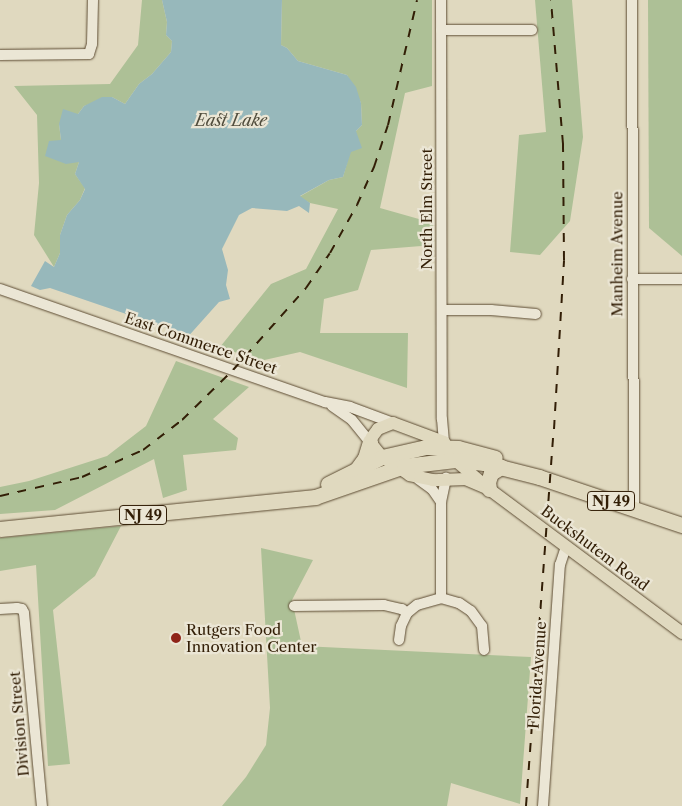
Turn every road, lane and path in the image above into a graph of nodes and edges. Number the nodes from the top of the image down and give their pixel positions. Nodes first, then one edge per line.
1 (93, 0) edge
2 (441, 0) edge
3 (632, 0) edge
4 (441, 30) junction
5 (532, 30) dead end
6 (0, 55) edge
7 (632, 279) junction
8 (682, 279) edge
9 (0, 289) edge
10 (442, 310) junction
11 (536, 314) dead end
12 (324, 402) junction
13 (442, 418) junction
14 (393, 423) junction
15 (428, 436) junction
16 (370, 442) junction
17 (449, 450) junction
18 (382, 457) junction
19 (501, 467) junction
20 (404, 472) junction
21 (353, 476) junction
22 (539, 477) junction
23 (446, 478) junction
24 (489, 489) junction
25 (441, 502) junction
26 (634, 508) junction
27 (682, 525) edge
28 (0, 529) edge
29 (566, 547) junction
30 (441, 598) junction
31 (294, 606) dead end
32 (0, 609) edge
33 (408, 613) junction
34 (682, 633) edge
35 (399, 640) dead end
36 (484, 650) dead end
37 (42, 806) edge
38 (543, 806) edge

1 - 6 street
2 - 4 street, North Elm Street
3 - 7 street, Manheim Avenue
4 - 5 street
4 - 10 street, North Elm Street
7 - 8 street
7 - 26 street, Manheim Avenue
9 - 12 street, East Commerce Street
10 - 11 street
10 - 13 street, North Elm Street
12 - 14 street, East Commerce Street
12 - 16 street
13 - 15 street
13 - 17 street, North Elm Street
14 - 15 main road
14 - 16 main road
15 - 17 main road
16 - 18 main road
16 - 21 highway
17 - 18 highway, NJ 49
17 - 19 highway, NJ 49
17 - 20 highway, NJ 49
17 - 22 highway, NJ 49
17 - 23 main road
17 - 24 main road
18 - 20 main road
18 - 21 highway, NJ 49
19 - 22 highway, NJ 49
19 - 24 highway
20 - 21 highway, NJ 49
20 - 23 main road
20 - 25 street
21 - 28 highway, NJ 49
22 - 26 highway, NJ 49
23 - 24 main road
23 - 25 street
24 - 29 main road, Buckshutem Road
25 - 30 street
26 - 27 highway, NJ 49
29 - 34 main road, Buckshutem Road
29 - 38 street, Florida Avenue
30 - 33 street
30 - 36 street
31 - 33 street
32 - 37 street, Division Street
33 - 35 street

